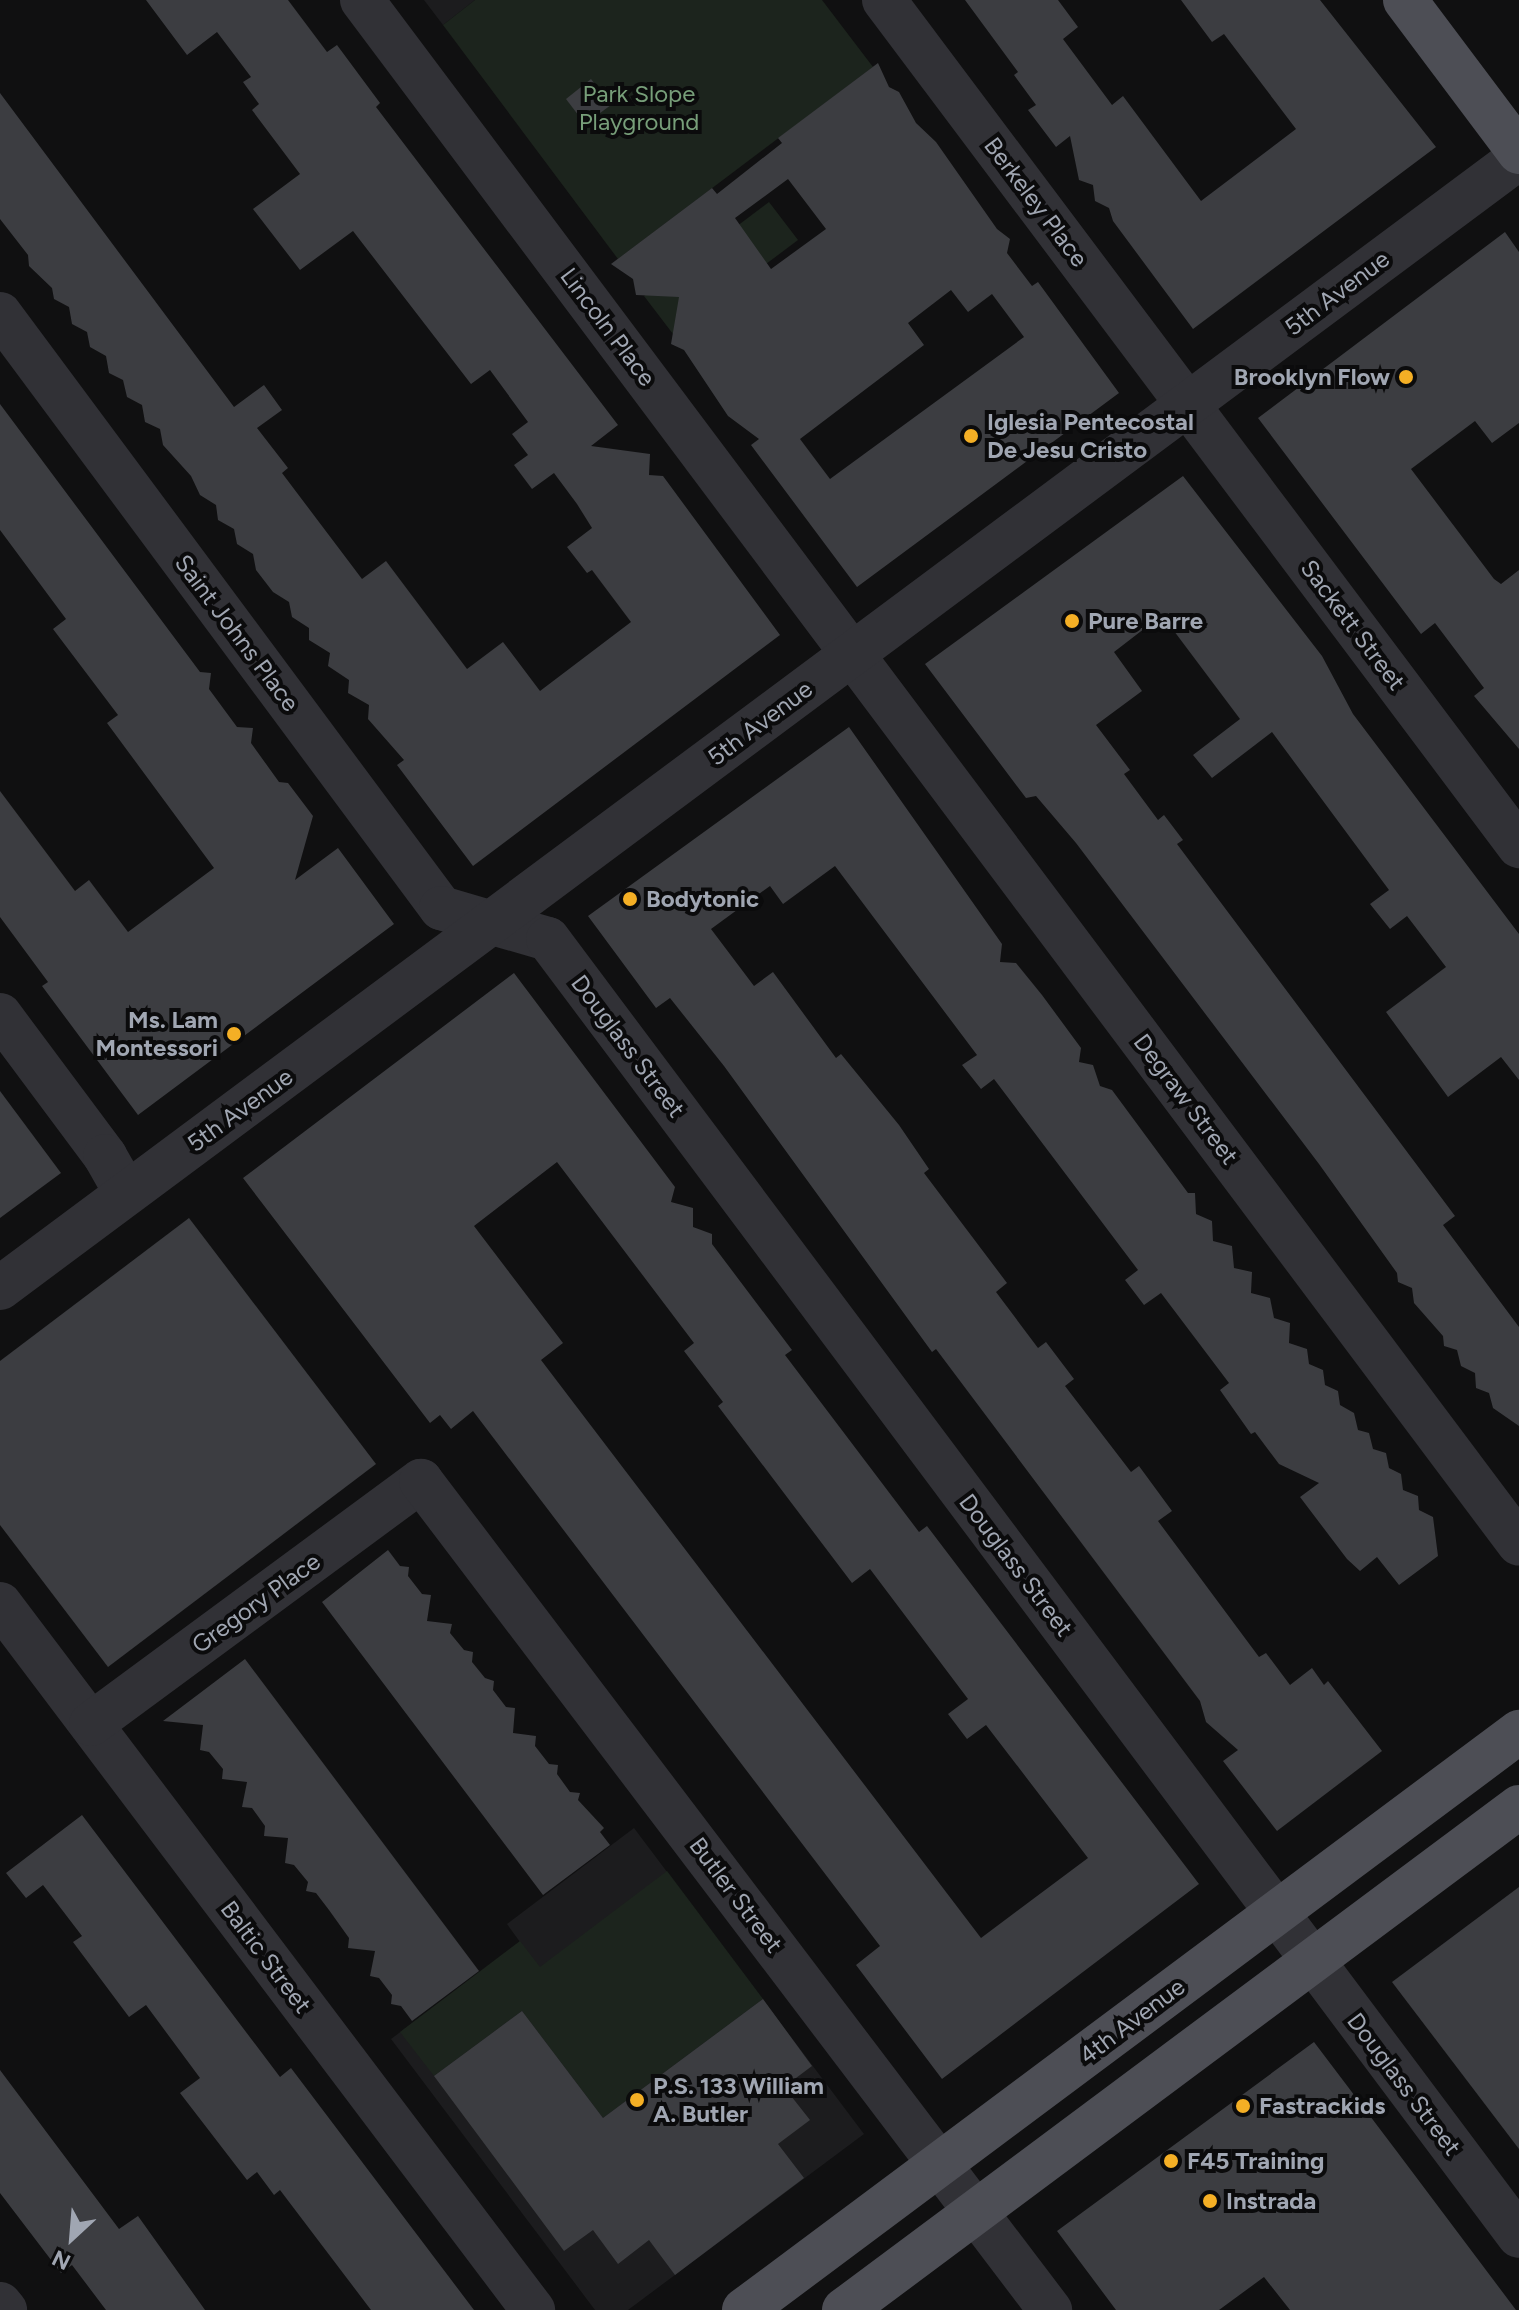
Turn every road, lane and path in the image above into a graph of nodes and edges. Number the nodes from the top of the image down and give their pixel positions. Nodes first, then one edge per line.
1 (362, 0) edge
2 (884, 0) edge
3 (1405, 0) edge
4 (1519, 155) edge
5 (0, 314) edge
6 (1187, 405) junction
7 (853, 654) junction
8 (1519, 846) edge
9 (493, 922) junction
10 (0, 1015) edge
11 (126, 1193) junction
12 (0, 1288) edge
13 (421, 1481) joint
14 (1519, 1544) edge
15 (0, 1604) edge
16 (91, 1724) junction
17 (1519, 1732) edge
18 (1519, 1807) edge
19 (1276, 1914) junction
20 (1312, 1961) junction
21 (940, 2164) junction
22 (976, 2211) junction
23 (1519, 2236) edge
24 (0, 2304) edge
25 (5, 2310) edge
26 (533, 2310) edge
27 (744, 2310) edge
28 (844, 2310) edge
29 (1050, 2310) edge

1 - 7 street, Lincoln Place
2 - 6 street, Berkeley Place
3 - 4 main road
4 - 6 street, 5th Avenue
5 - 9 street, Saint Johns Place
6 - 7 street, 5th Avenue
6 - 8 street, Sackett Street
7 - 9 street, 5th Avenue
7 - 14 street, Degraw Street
9 - 11 street, 5th Avenue
9 - 19 street, Douglass Street
10 - 11 street
11 - 12 street, 5th Avenue
13 - 16 street, Gregory Place
13 - 21 street, Butler Street
15 - 16 street, Baltic Street
16 - 26 street, Baltic Street
17 - 19 main road, 4th Avenue
18 - 20 main road
19 - 20 street, Douglass Street
19 - 21 main road, 4th Avenue
20 - 22 main road
20 - 23 street, Douglass Street
21 - 22 street, Butler Street
21 - 27 main road, 4th Avenue
22 - 28 main road
22 - 29 street, Butler Street
24 - 25 street

